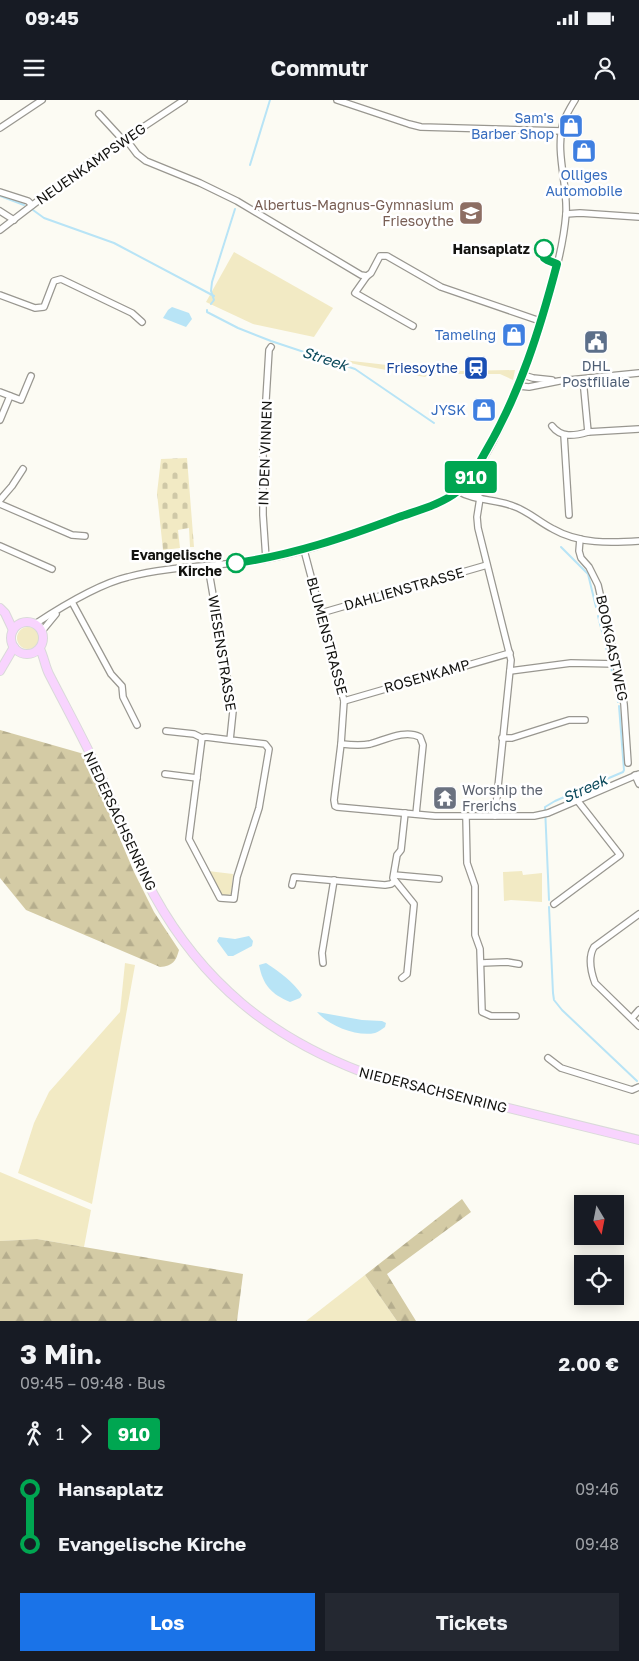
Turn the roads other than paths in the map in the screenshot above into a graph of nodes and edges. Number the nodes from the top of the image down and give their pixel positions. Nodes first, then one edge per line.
1 (42, 100) edge
2 (184, 100) edge
3 (337, 100) edge
4 (575, 100) edge
5 (99, 114) dead end
6 (0, 128) edge
7 (562, 131) junction
8 (124, 138) junction
9 (0, 192) edge
10 (32, 205) junction
11 (0, 211) edge
12 (566, 214) junction
13 (639, 217) edge
14 (14, 220) junction
15 (0, 230) edge
16 (366, 276) junction
17 (0, 295) edge
18 (540, 321) junction
19 (142, 322) dead end
20 (414, 326) dead end
21 (271, 346) dead end
22 (639, 373) edge
23 (523, 375) junction
24 (31, 376) dead end
25 (583, 379) junction
26 (559, 381) junction
27 (519, 386) junction
28 (0, 392) edge
29 (10, 396) junction
30 (0, 420) edge
31 (552, 426) dead end
32 (639, 429) edge
33 (588, 432) junction
34 (564, 435) junction
35 (23, 469) dead end
36 (465, 484) junction
37 (458, 491) junction
38 (480, 498) junction
39 (0, 500) edge
40 (0, 504) edge
41 (569, 515) dead end
42 (86, 536) dead end
43 (580, 539) junction
44 (639, 541) edge
45 (0, 546) edge
46 (304, 550) junction
47 (266, 559) junction
48 (208, 566) junction
49 (487, 566) junction
50 (52, 568) dead end
51 (72, 602) junction
52 (59, 610) junction
53 (2, 611) edge
54 (321, 613) junction
55 (21, 623) junction
56 (35, 624) junction
57 (13, 630) junction
58 (42, 631) junction
59 (14, 647) junction
60 (40, 649) junction
61 (21, 653) junction
62 (510, 653) junction
63 (32, 654) junction
64 (616, 664) junction
65 (2, 669) edge
66 (48, 671) junction
67 (510, 671) junction
68 (344, 701) junction
69 (585, 720) dead end
70 (137, 725) dead end
71 (166, 731) dead end
72 (202, 738) junction
73 (502, 738) junction
74 (230, 740) junction
75 (341, 744) junction
76 (628, 763) dead end
77 (165, 774) dead end
78 (635, 775) edge
79 (197, 778) junction
80 (639, 784) edge
81 (577, 800) junction
82 (405, 814) junction
83 (416, 814) junction
84 (494, 816) junction
85 (466, 817) junction
86 (394, 878) junction
87 (439, 879) dead end
88 (334, 880) junction
89 (292, 885) dead end
90 (554, 904) dead end
91 (639, 914) edge
92 (323, 963) dead end
93 (480, 963) junction
94 (519, 964) dead end
95 (402, 978) dead end
96 (639, 1010) edge
97 (516, 1016) dead end
98 (632, 1018) junction
99 (639, 1026) edge
100 (548, 1058) dead end
101 (639, 1087) edge
102 (639, 1140) edge

1 - 6 street
2 - 8 street, NEUENKAMPSWEG
3 - 7 street
4 - 7 street
5 - 8 street
7 - 12 street
8 - 10 street, NEUENKAMPSWEG
8 - 16 street
9 - 10 street
10 - 14 street, NEUENKAMPSWEG
11 - 14 street
12 - 13 street
12 - 18 street
14 - 15 street, NEUENKAMPSWEG
16 - 18 street
16 - 20 street
17 - 19 street
18 - 23 street
21 - 47 street, IN DEN VINNEN
22 - 25 street
23 - 26 street
23 - 27 street
24 - 29 street
25 - 26 street
25 - 33 street
26 - 27 street
27 - 36 street
28 - 29 street
29 - 30 street
31 - 34 street
32 - 33 street
33 - 34 street
34 - 41 street
35 - 39 street
36 - 37 street
36 - 38 street
37 - 38 street
37 - 46 street
38 - 43 street
38 - 49 street
40 - 42 street
43 - 44 street
43 - 64 street, BOOKGASTWEG
45 - 50 street
46 - 47 street
46 - 54 street, BLUMENSTRASSE
47 - 48 street
48 - 51 street
48 - 74 street, WIESENSTRASSE
49 - 54 street, DAHLIENSTRASSE
49 - 62 street
51 - 52 street
51 - 70 street
52 - 56 street
52 - 58 street
53 - 55 main road
53 - 57 main road
54 - 68 street, BLUMENSTRASSE
55 - 56 main road
55 - 57 main road
56 - 58 main road
57 - 59 main road
58 - 60 main road
59 - 61 main road
59 - 65 main road
60 - 63 main road
60 - 66 main road, NIEDERSACHSENRING
61 - 63 main road
61 - 65 main road
62 - 67 street
62 - 68 street, ROSENKAMP
63 - 66 main road, NIEDERSACHSENRING
64 - 67 street
64 - 76 street, BOOKGASTWEG
66 - 102 main road, NIEDERSACHSENRING
67 - 73 street
68 - 75 street, BLUMENSTRASSE
69 - 73 street
71 - 72 street
72 - 74 street
72 - 79 street
73 - 84 street
74 - 79 street
75 - 82 street, BLUMENSTRASSE
75 - 83 street
77 - 79 street
78 - 80 street
78 - 81 street
81 - 84 street
81 - 90 street
82 - 83 street
82 - 86 street
83 - 85 street
84 - 85 street
85 - 93 street
86 - 87 street
86 - 88 street
86 - 95 street
88 - 89 street
88 - 92 street
91 - 98 street
93 - 94 street
93 - 97 street
96 - 98 street
98 - 99 street
100 - 101 street

